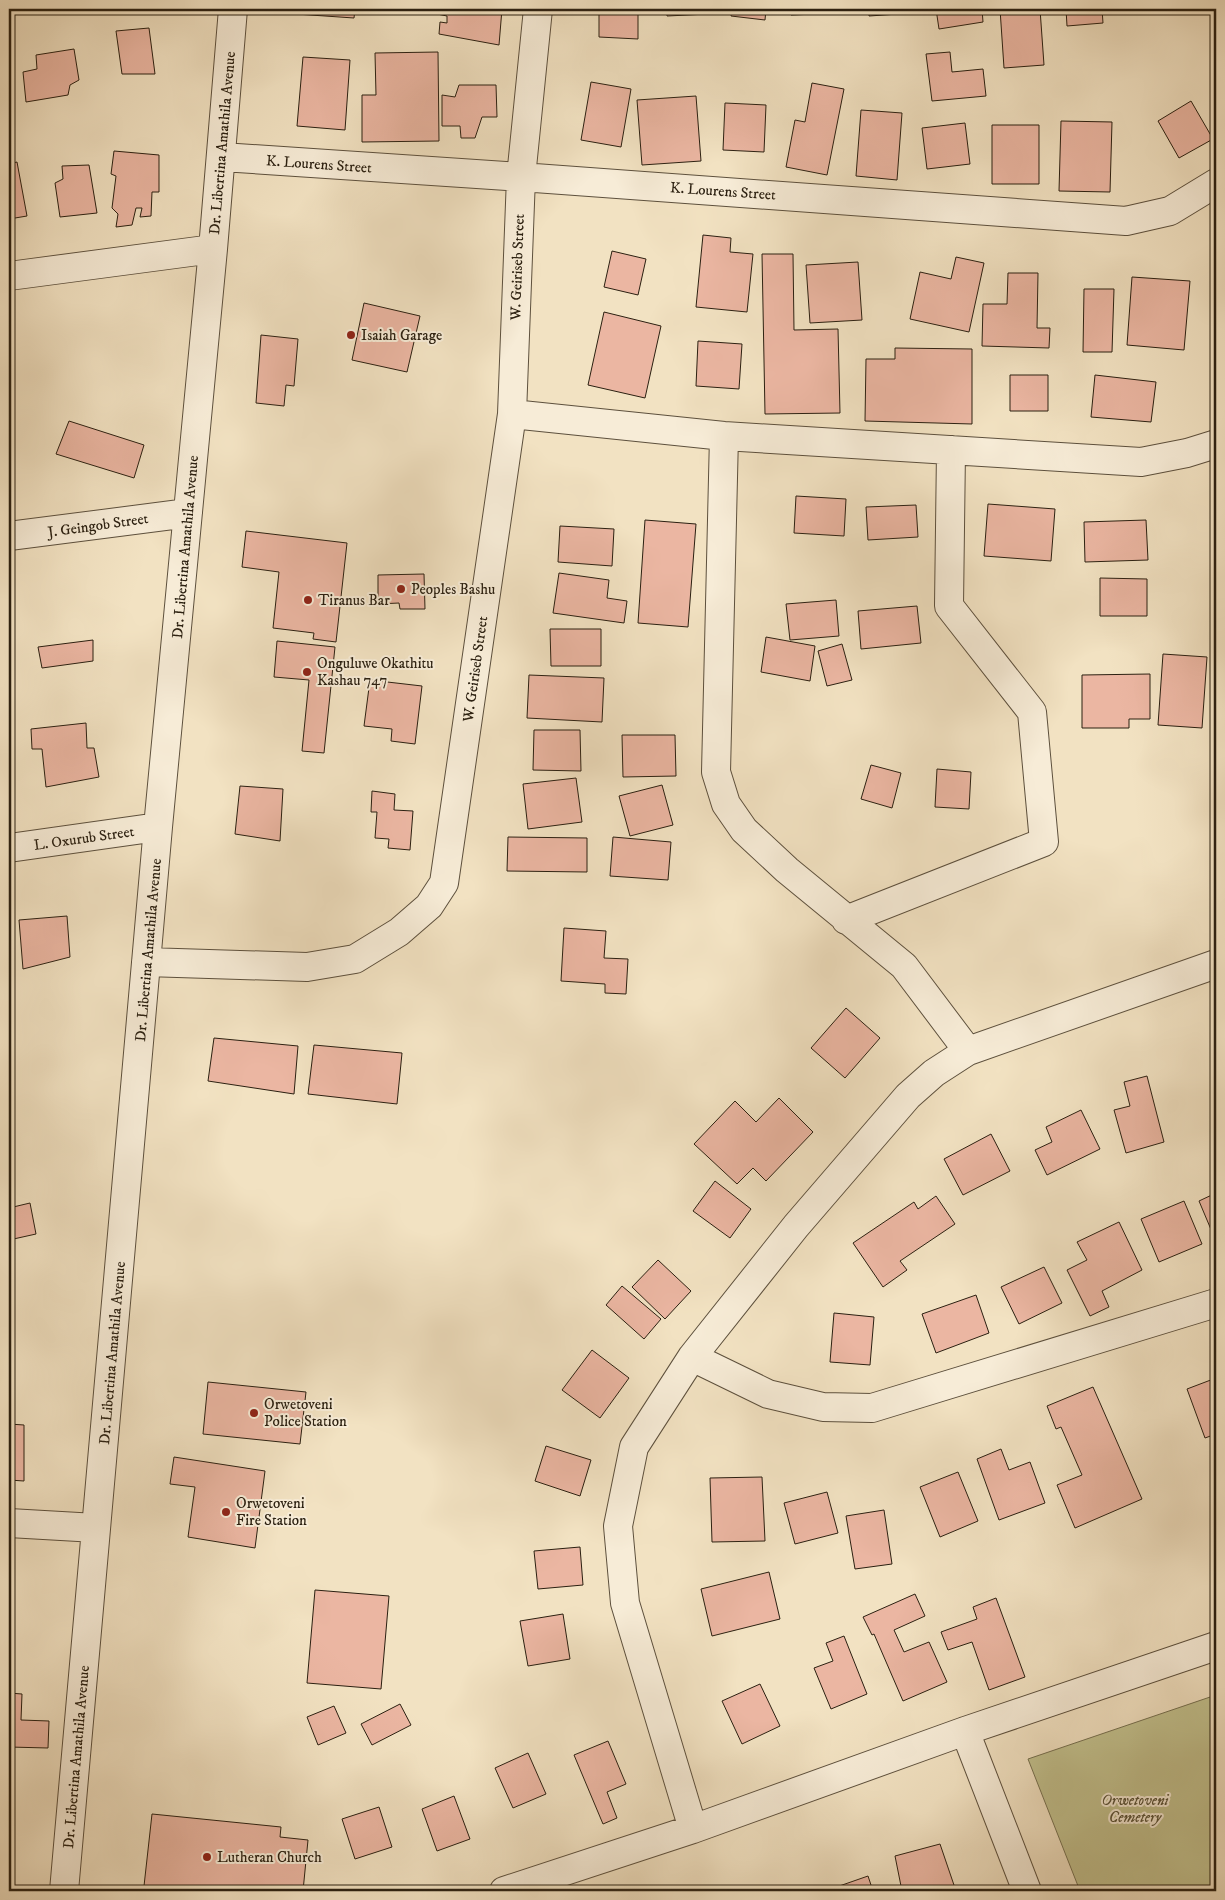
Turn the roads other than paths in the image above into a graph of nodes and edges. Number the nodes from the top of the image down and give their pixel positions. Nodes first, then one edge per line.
1 (233, 9) edge
2 (538, 9) edge
3 (222, 158) junction
4 (520, 177) junction
5 (1216, 183) edge
6 (214, 249) junction
7 (9, 276) edge
8 (512, 414) junction
9 (724, 436) junction
10 (1216, 444) edge
11 (951, 450) junction
12 (188, 513) junction
13 (9, 536) edge
14 (158, 827) junction
15 (9, 848) edge
16 (846, 920) junction
17 (146, 962) junction
18 (1216, 964) edge
19 (968, 1051) junction
20 (1216, 1303) edge
21 (692, 1358) junction
22 (9, 1523) edge
23 (96, 1528) junction
24 (1216, 1646) edge
25 (965, 1731) junction
26 (693, 1829) junction
27 (64, 1891) edge
28 (504, 1891) edge
29 (1027, 1891) edge

1 - 3 street, Dr. Libertina Amathila Avenue
2 - 4 street, W. Geiriseb Street
3 - 4 street, K. Lourens Street
3 - 6 street, Dr. Libertina Amathila Avenue
4 - 5 street, K. Lourens Street
4 - 8 street, W. Geiriseb Street
6 - 7 street
6 - 12 street, Dr. Libertina Amathila Avenue
8 - 9 street
8 - 17 street, W. Geiriseb Street
9 - 11 street
9 - 16 street
10 - 11 street
11 - 16 street
12 - 13 street, J. Geingob Street
12 - 14 street, Dr. Libertina Amathila Avenue
14 - 15 street, L. Oxurub Street
14 - 17 street, Dr. Libertina Amathila Avenue
16 - 19 street
17 - 23 street, Dr. Libertina Amathila Avenue
18 - 19 street
19 - 21 street
20 - 21 street
21 - 26 street
22 - 23 street
23 - 27 street, Dr. Libertina Amathila Avenue
24 - 25 street
25 - 26 street
25 - 29 street
26 - 28 street

